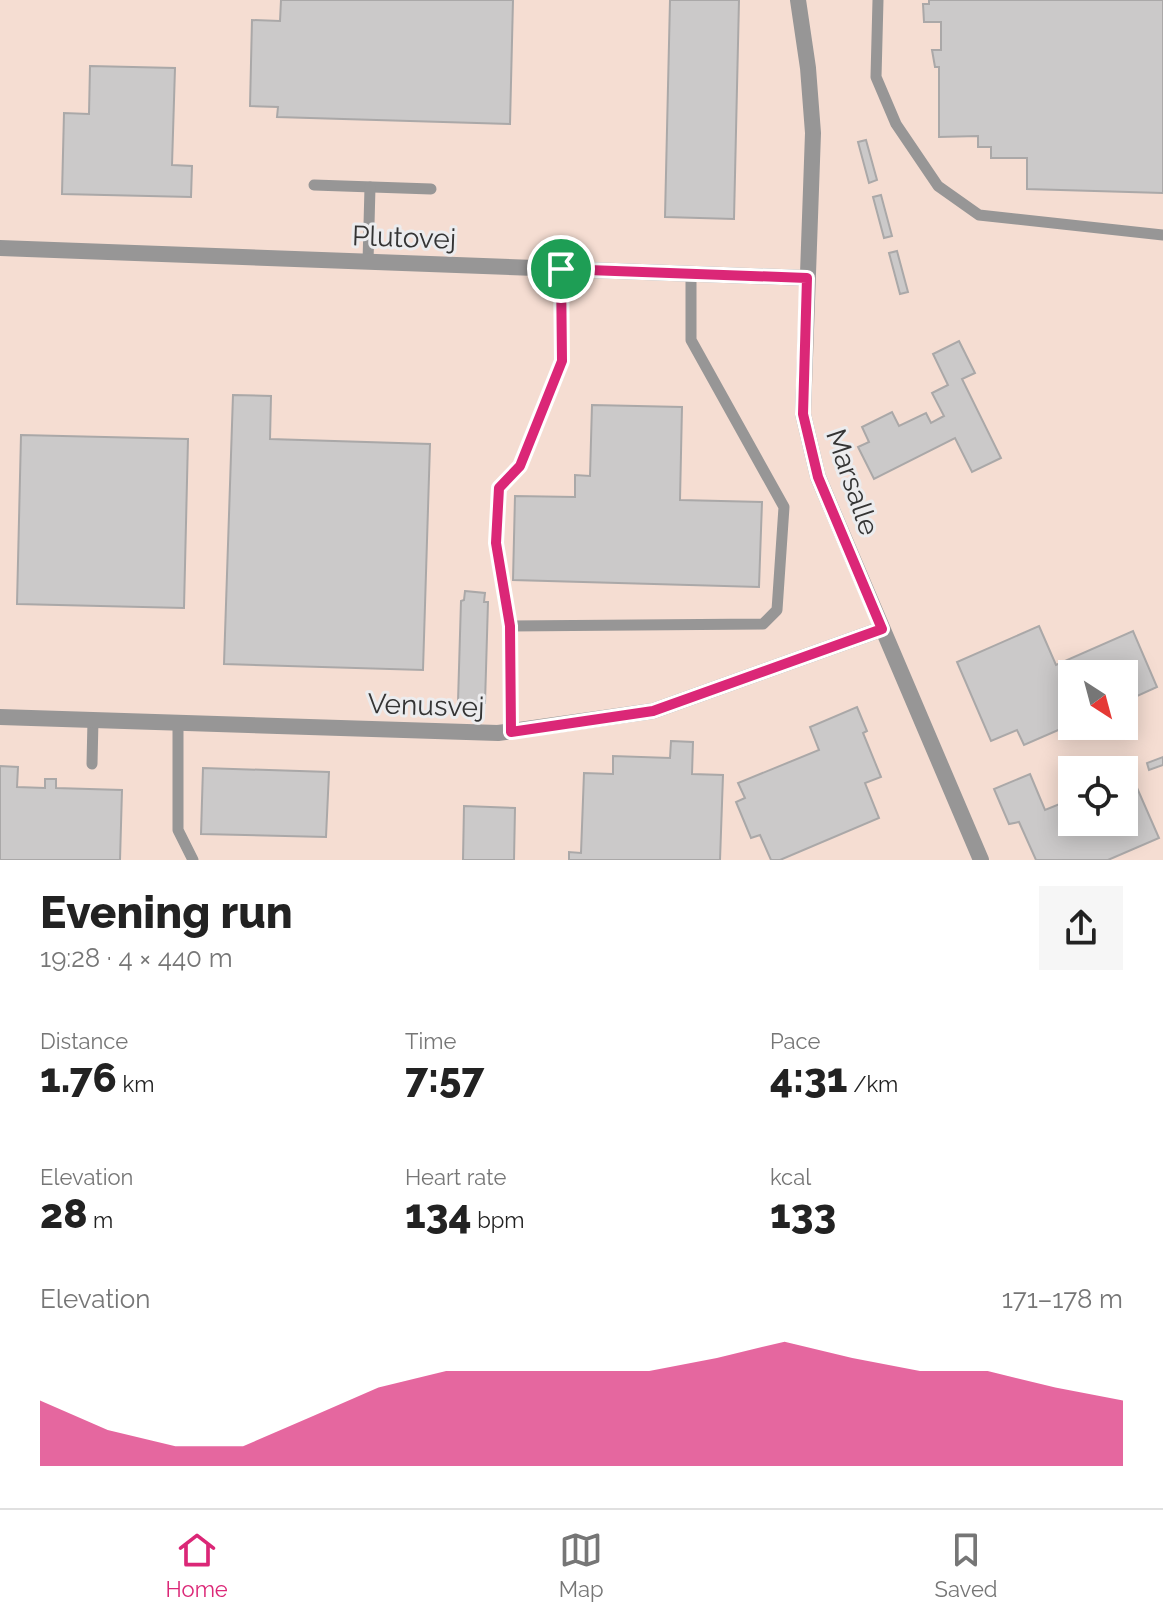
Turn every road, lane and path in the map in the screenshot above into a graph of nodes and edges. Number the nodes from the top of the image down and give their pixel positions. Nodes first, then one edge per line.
1 (798, 0) edge
2 (878, 0) edge
3 (314, 185) dead end
4 (370, 187) junction
5 (431, 189) dead end
6 (1163, 235) edge
7 (0, 248) edge
8 (368, 262) junction
9 (561, 269) junction
10 (691, 273) junction
11 (807, 278) junction
12 (510, 626) junction
13 (882, 629) junction
14 (0, 717) edge
15 (93, 720) junction
16 (178, 723) junction
17 (511, 732) junction
18 (92, 764) dead end
19 (193, 860) edge
20 (981, 860) edge

1 - 11 street, Marsalle
2 - 6 lane
3 - 4 lane
4 - 5 lane
4 - 8 lane
7 - 8 street, Plutovej
8 - 9 street, Plutovej
9 - 10 street, Plutovej
9 - 12 lane
10 - 11 street, Plutovej
10 - 12 lane
11 - 13 street, Marsalle
12 - 17 lane
13 - 17 street, Venusvej
13 - 20 street, Marsalle
14 - 15 street, Venusvej
15 - 16 street, Venusvej
15 - 18 lane
16 - 17 street, Venusvej
16 - 19 lane

